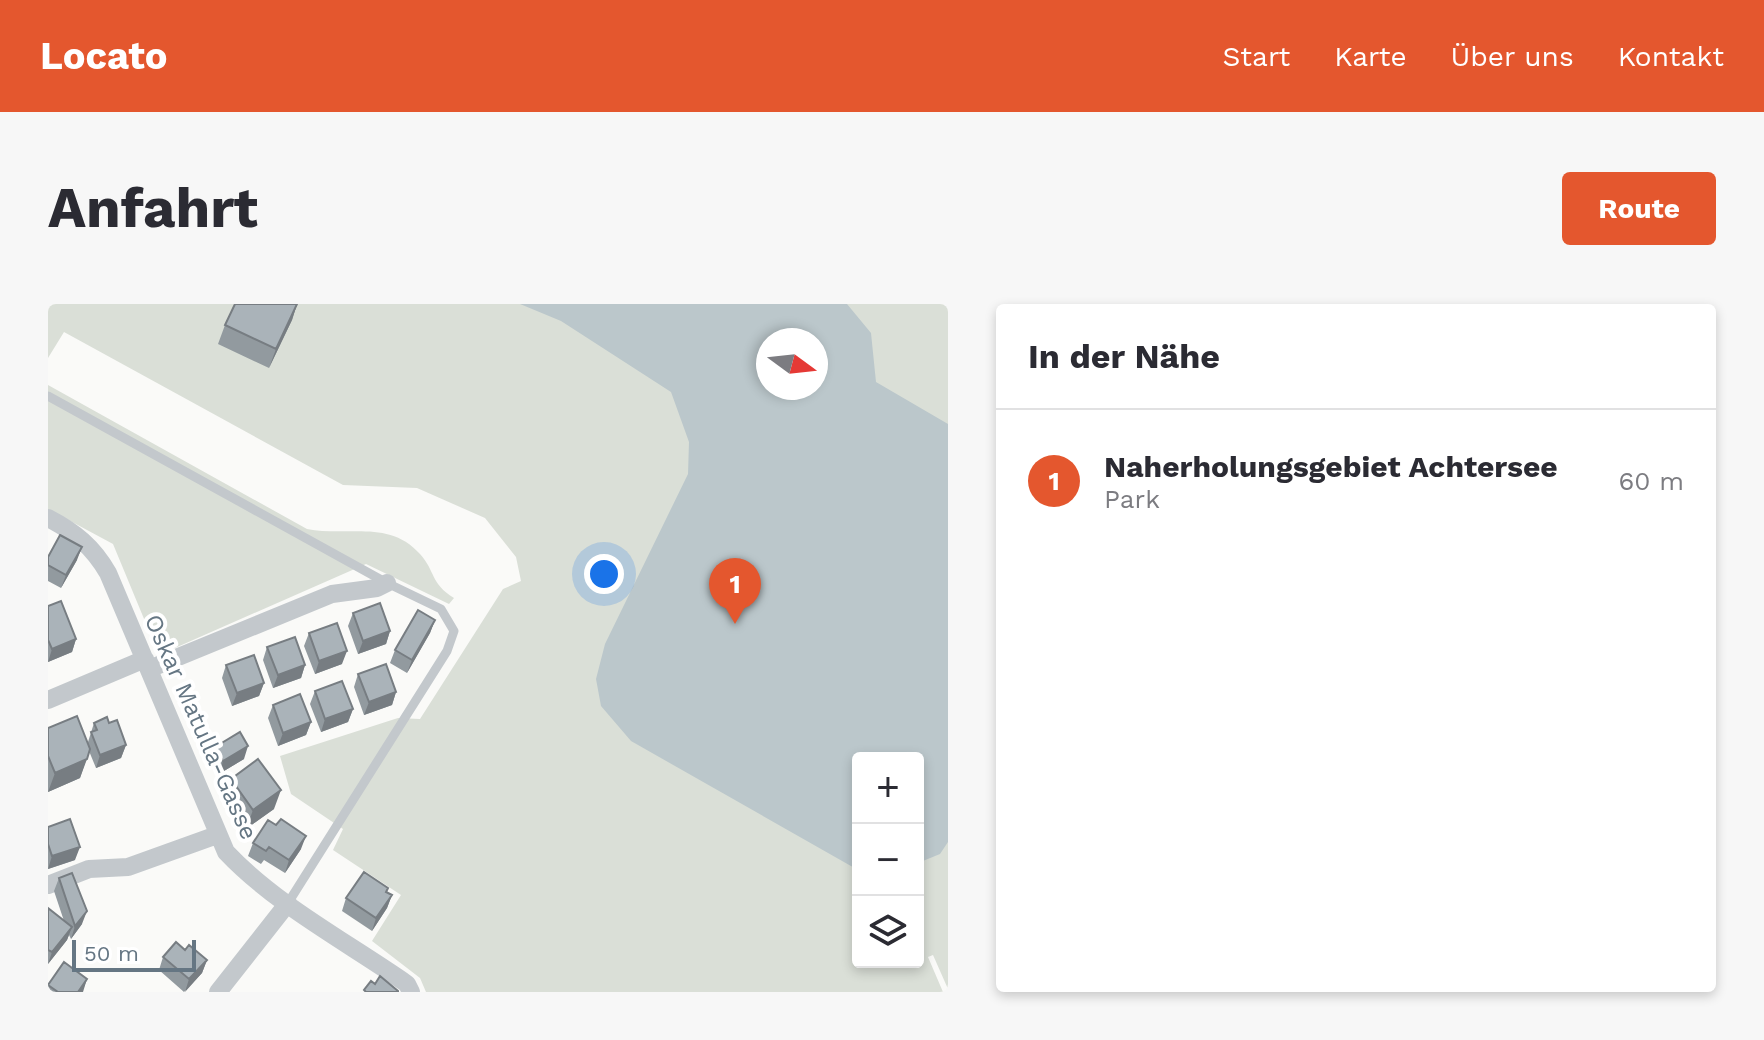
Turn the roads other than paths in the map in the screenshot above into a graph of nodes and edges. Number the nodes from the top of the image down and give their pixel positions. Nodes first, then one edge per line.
1 (48, 396) edge
2 (48, 518) edge
3 (387, 583) junction
4 (147, 664) junction
5 (48, 700) edge
6 (217, 835) junction
7 (48, 885) edge
8 (288, 903) junction
9 (218, 992) edge
10 (411, 992) edge

1 - 3 lane
2 - 4 street, Oskar Matulla-Gasse
3 - 4 street
3 - 8 lane
4 - 5 street
4 - 6 street, Oskar Matulla-Gasse
6 - 7 street
6 - 8 street, Oskar Matulla-Gasse
8 - 9 street
8 - 10 street, Oskar Matulla-Gasse

